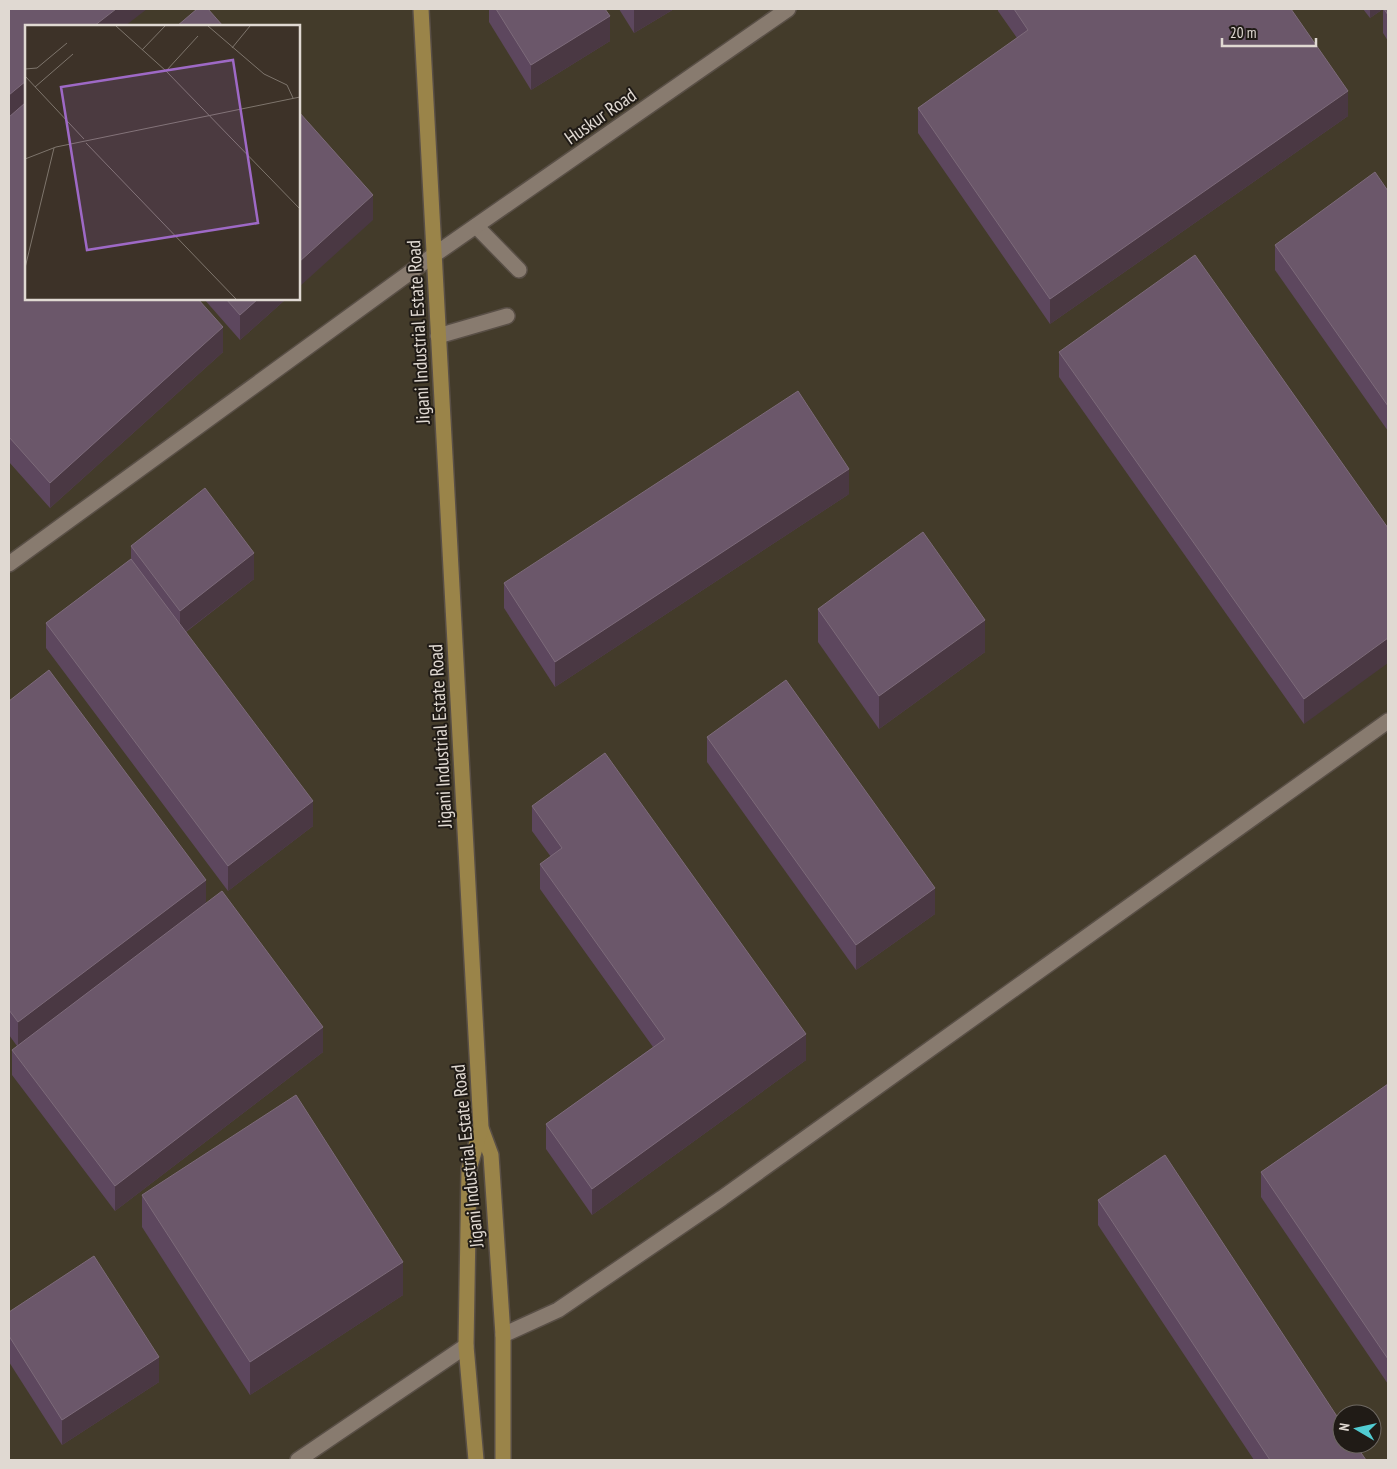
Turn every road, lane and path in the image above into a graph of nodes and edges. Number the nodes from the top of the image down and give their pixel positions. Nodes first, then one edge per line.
1 (421, 9) edge
2 (788, 9) edge
3 (476, 226) junction
4 (434, 255) junction
5 (519, 270) dead end
6 (507, 316) dead end
7 (438, 336) junction
8 (9, 564) edge
9 (1388, 721) edge
10 (481, 1128) junction
11 (503, 1334) junction
12 (466, 1346) junction
13 (298, 1460) edge
14 (476, 1460) edge
15 (503, 1460) edge

1 - 4 main road, Jigani Industrial Estate Road
2 - 3 street, Huskur Road
3 - 4 street, Huskur Road
3 - 5 street
4 - 7 main road, Jigani Industrial Estate Road
4 - 8 street, Huskur Road
6 - 7 street
7 - 10 main road, Jigani Industrial Estate Road
9 - 11 street
10 - 11 main road, Jigani Industrial Estate Road
10 - 12 main road
11 - 15 main road, Jigani Industrial Estate Road
12 - 13 street
12 - 14 main road

